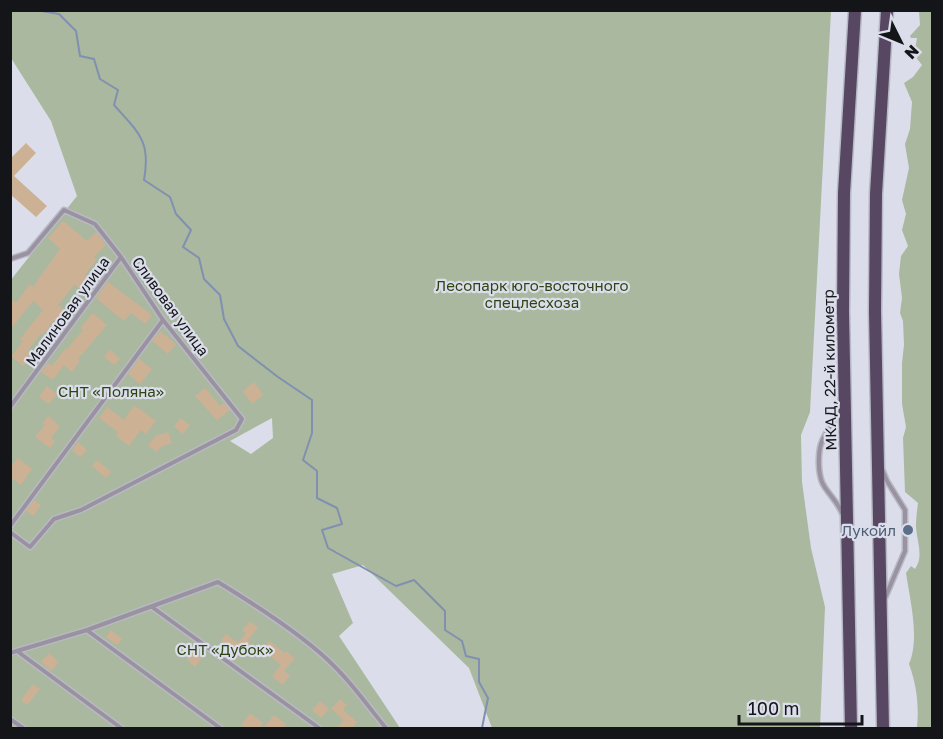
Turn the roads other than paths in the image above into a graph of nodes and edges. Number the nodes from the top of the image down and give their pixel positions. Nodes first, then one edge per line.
1 (855, 10) edge
2 (887, 10) edge
3 (121, 257) junction
4 (10, 260) edge
5 (163, 320) junction
6 (844, 385) junction
7 (10, 407) edge
8 (877, 455) junction
9 (10, 526) edge
10 (847, 526) junction
11 (10, 532) edge
12 (152, 606) junction
13 (880, 610) junction
14 (87, 630) junction
15 (16, 651) junction
16 (10, 653) edge
17 (10, 719) edge
18 (23, 729) edge
19 (121, 729) edge
20 (220, 729) edge
21 (319, 729) edge
22 (386, 729) edge
23 (851, 729) edge
24 (883, 729) edge

1 - 6 highway, МКАД, 22-й километр
2 - 8 highway
3 - 4 lane, Сливовая улица
3 - 5 lane, Сливовая улица
3 - 7 lane, Малиновая улица
5 - 9 lane
5 - 11 lane, Сливовая улица
6 - 10 highway, МКАД, 22-й километр
6 - 10 lane
8 - 13 highway
8 - 13 lane
10 - 23 highway, МКАД, 22-й километр
12 - 14 lane
12 - 21 lane
12 - 22 lane
13 - 24 highway
14 - 15 lane
14 - 20 lane
15 - 16 lane
15 - 19 lane
17 - 18 lane

